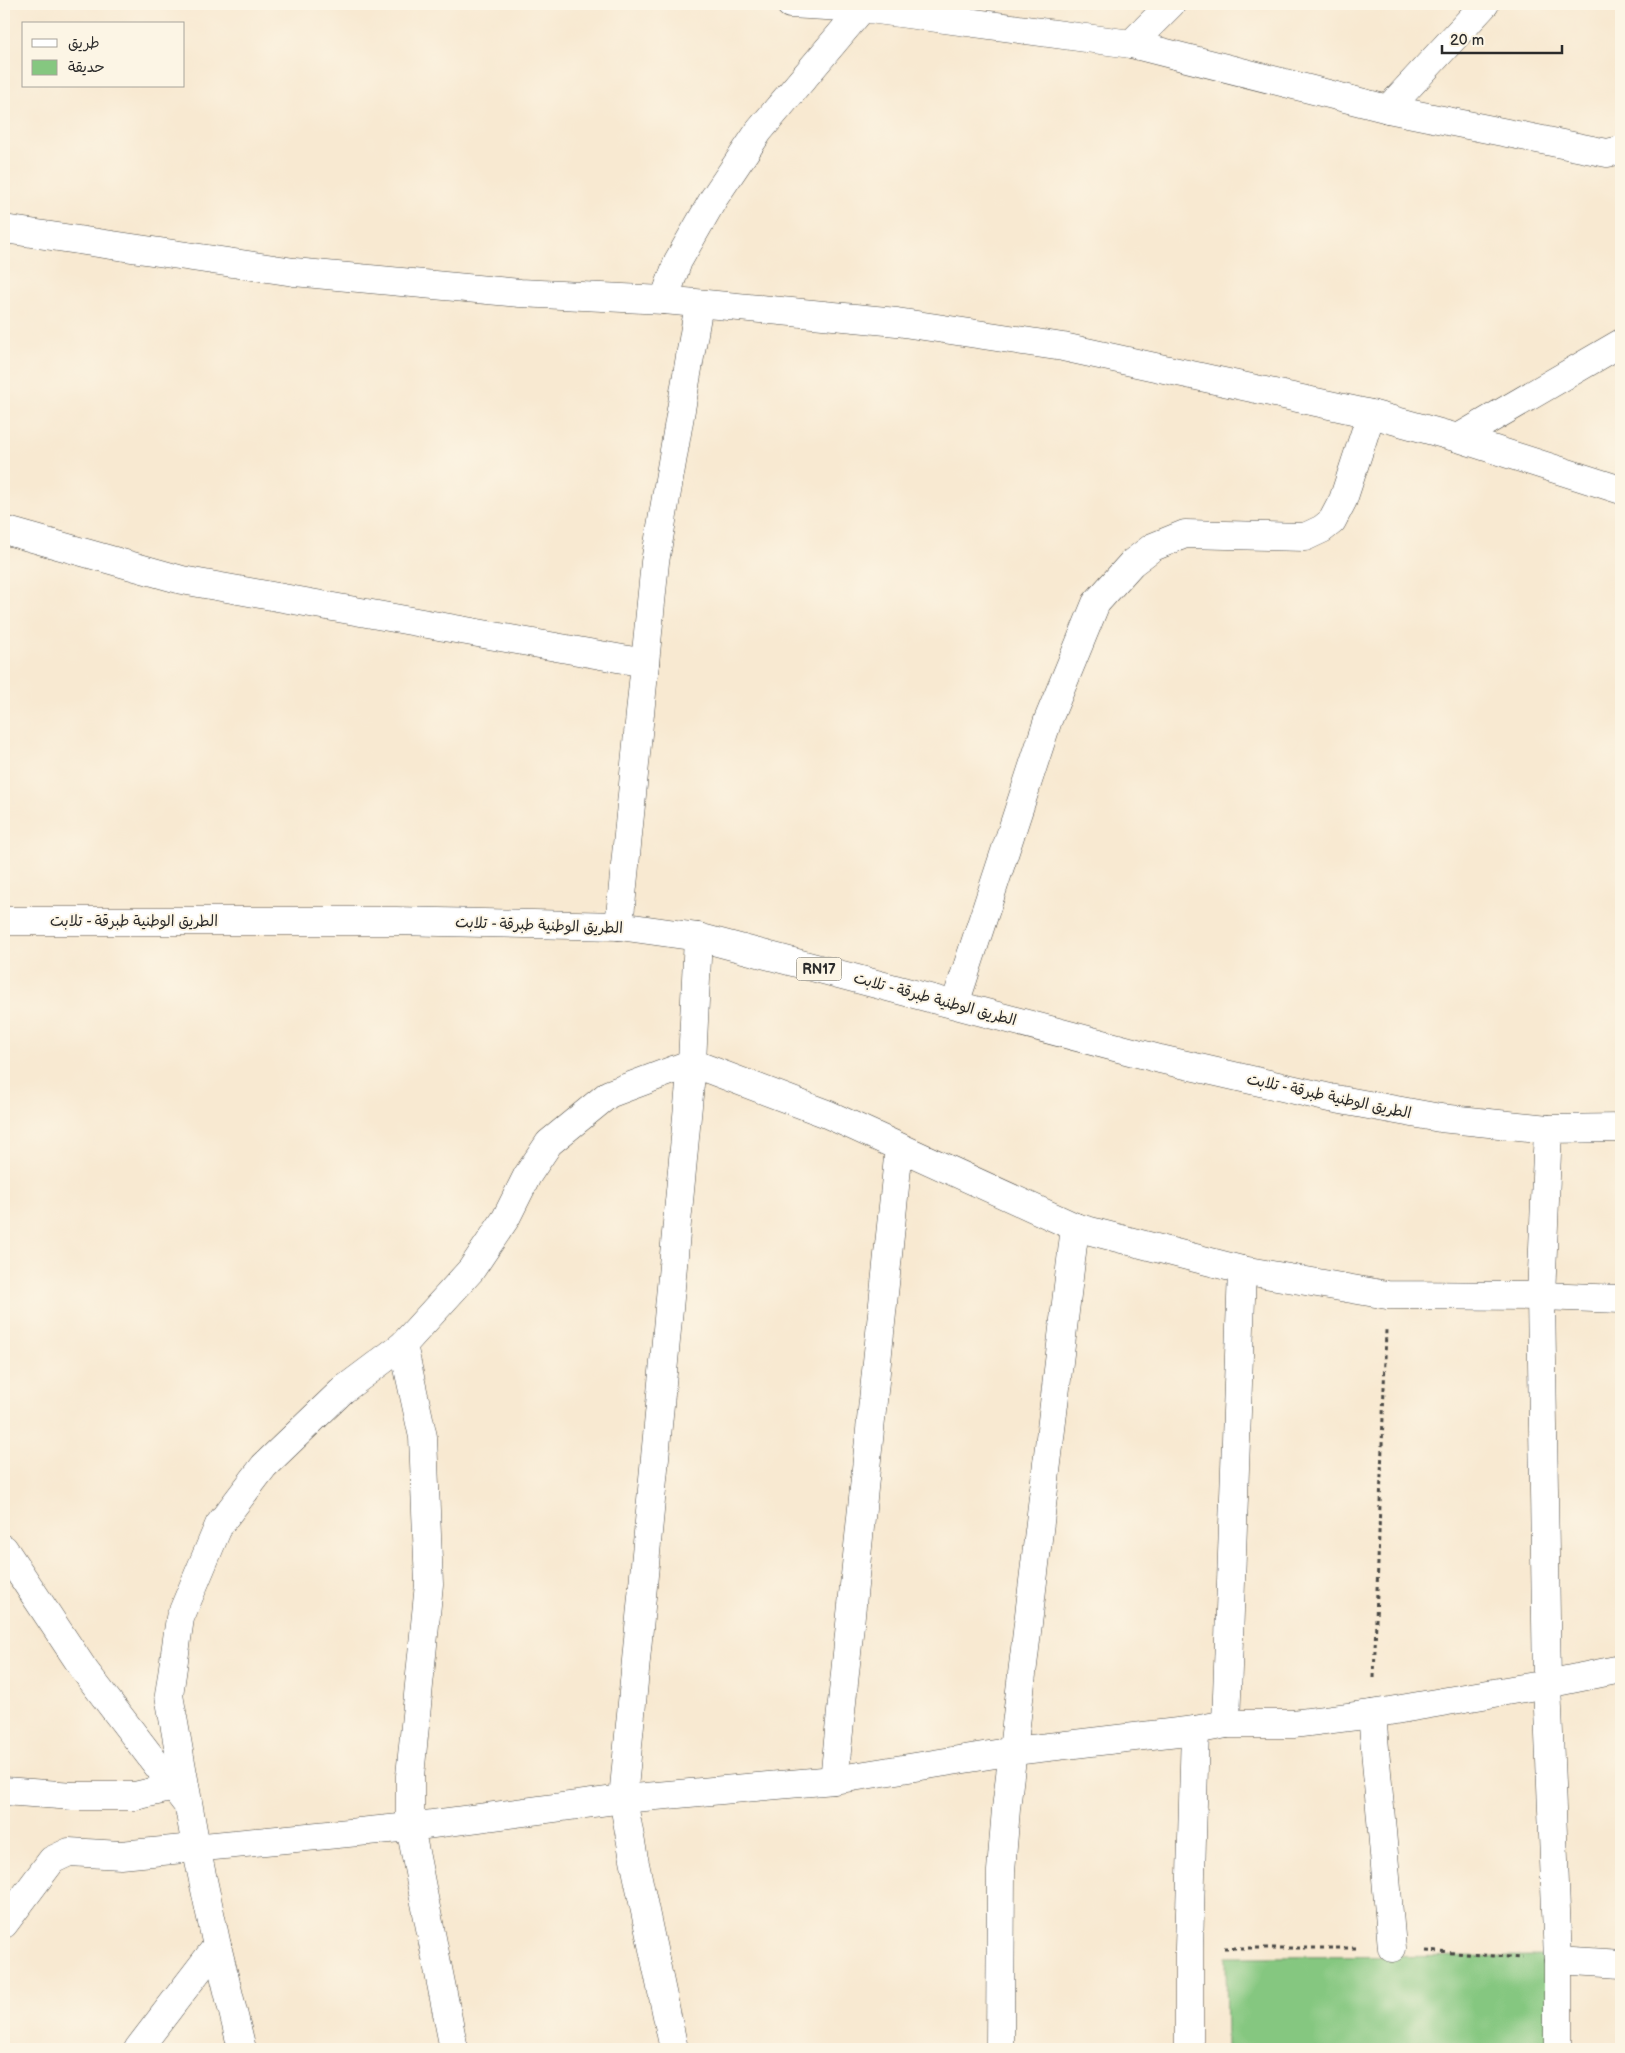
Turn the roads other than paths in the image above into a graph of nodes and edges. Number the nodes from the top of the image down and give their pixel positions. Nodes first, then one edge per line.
1 (790, 4) edge
2 (1171, 4) edge
3 (1485, 4) edge
4 (864, 6) edge
5 (1131, 44) junction
6 (1388, 109) junction
7 (1621, 150) edge
8 (4, 229) edge
9 (664, 300) junction
10 (700, 304) junction
11 (1621, 343) edge
12 (1370, 414) junction
13 (1458, 438) junction
14 (1621, 490) edge
15 (5, 535) edge
16 (645, 663) junction
17 (4, 921) edge
18 (619, 926) junction
19 (698, 937) junction
20 (955, 1004) junction
21 (692, 1063) junction
22 (1621, 1128) edge
23 (1548, 1129) junction
24 (899, 1148) junction
25 (1075, 1227) junction
26 (1242, 1270) junction
27 (1541, 1296) junction
28 (1621, 1299) edge
29 (403, 1345) junction
30 (4, 1549) edge
31 (1621, 1669) edge
32 (1547, 1684) junction
33 (1372, 1714) junction
34 (1226, 1724) junction
35 (1195, 1730) junction
36 (1014, 1750) junction
37 (834, 1780) junction
38 (4, 1791) edge
39 (181, 1797) junction
40 (623, 1799) junction
41 (410, 1827) junction
42 (196, 1848) junction
43 (4, 1924) edge
44 (217, 1946) junction
45 (1392, 1948) dead end
46 (1558, 1960) junction
47 (1621, 1964) edge
48 (138, 2049) edge
49 (242, 2049) edge
50 (454, 2049) edge
51 (674, 2049) edge
52 (1000, 2049) edge
53 (1189, 2049) edge
54 (1558, 2049) edge

1 - 4 street
2 - 5 street
3 - 6 street
4 - 5 street
4 - 9 street
5 - 6 street
6 - 7 street
8 - 9 street
9 - 10 street
10 - 12 street
10 - 16 street
11 - 13 street
12 - 13 street
12 - 20 street
13 - 14 street
15 - 16 street
16 - 18 street
17 - 18 street, الطريق الوطنية طبرقة - تلابت / RN17
18 - 19 street, الطريق الوطنية طبرقة - تلابت / RN17
19 - 20 street, الطريق الوطنية طبرقة - تلابت / RN17
19 - 21 street
20 - 23 street, الطريق الوطنية طبرقة - تلابت / RN17
21 - 24 street
21 - 29 street
21 - 40 street
22 - 23 street, الطريق الوطنية طبرقة - تلابت / RN17
23 - 27 street
24 - 25 street
24 - 37 street
25 - 26 street
25 - 36 street
26 - 27 street
26 - 34 street
27 - 28 street
27 - 32 street
29 - 39 street
29 - 41 street
30 - 39 street
31 - 32 street
32 - 33 street
32 - 46 street
33 - 34 street
33 - 45 street
34 - 35 street
35 - 36 street
35 - 53 street
36 - 37 street
36 - 52 street
37 - 40 street
38 - 39 street
39 - 42 street
40 - 41 street
40 - 51 street
41 - 42 street
41 - 50 street
42 - 43 street
42 - 44 street
44 - 48 street
44 - 49 street
46 - 47 street
46 - 54 street

